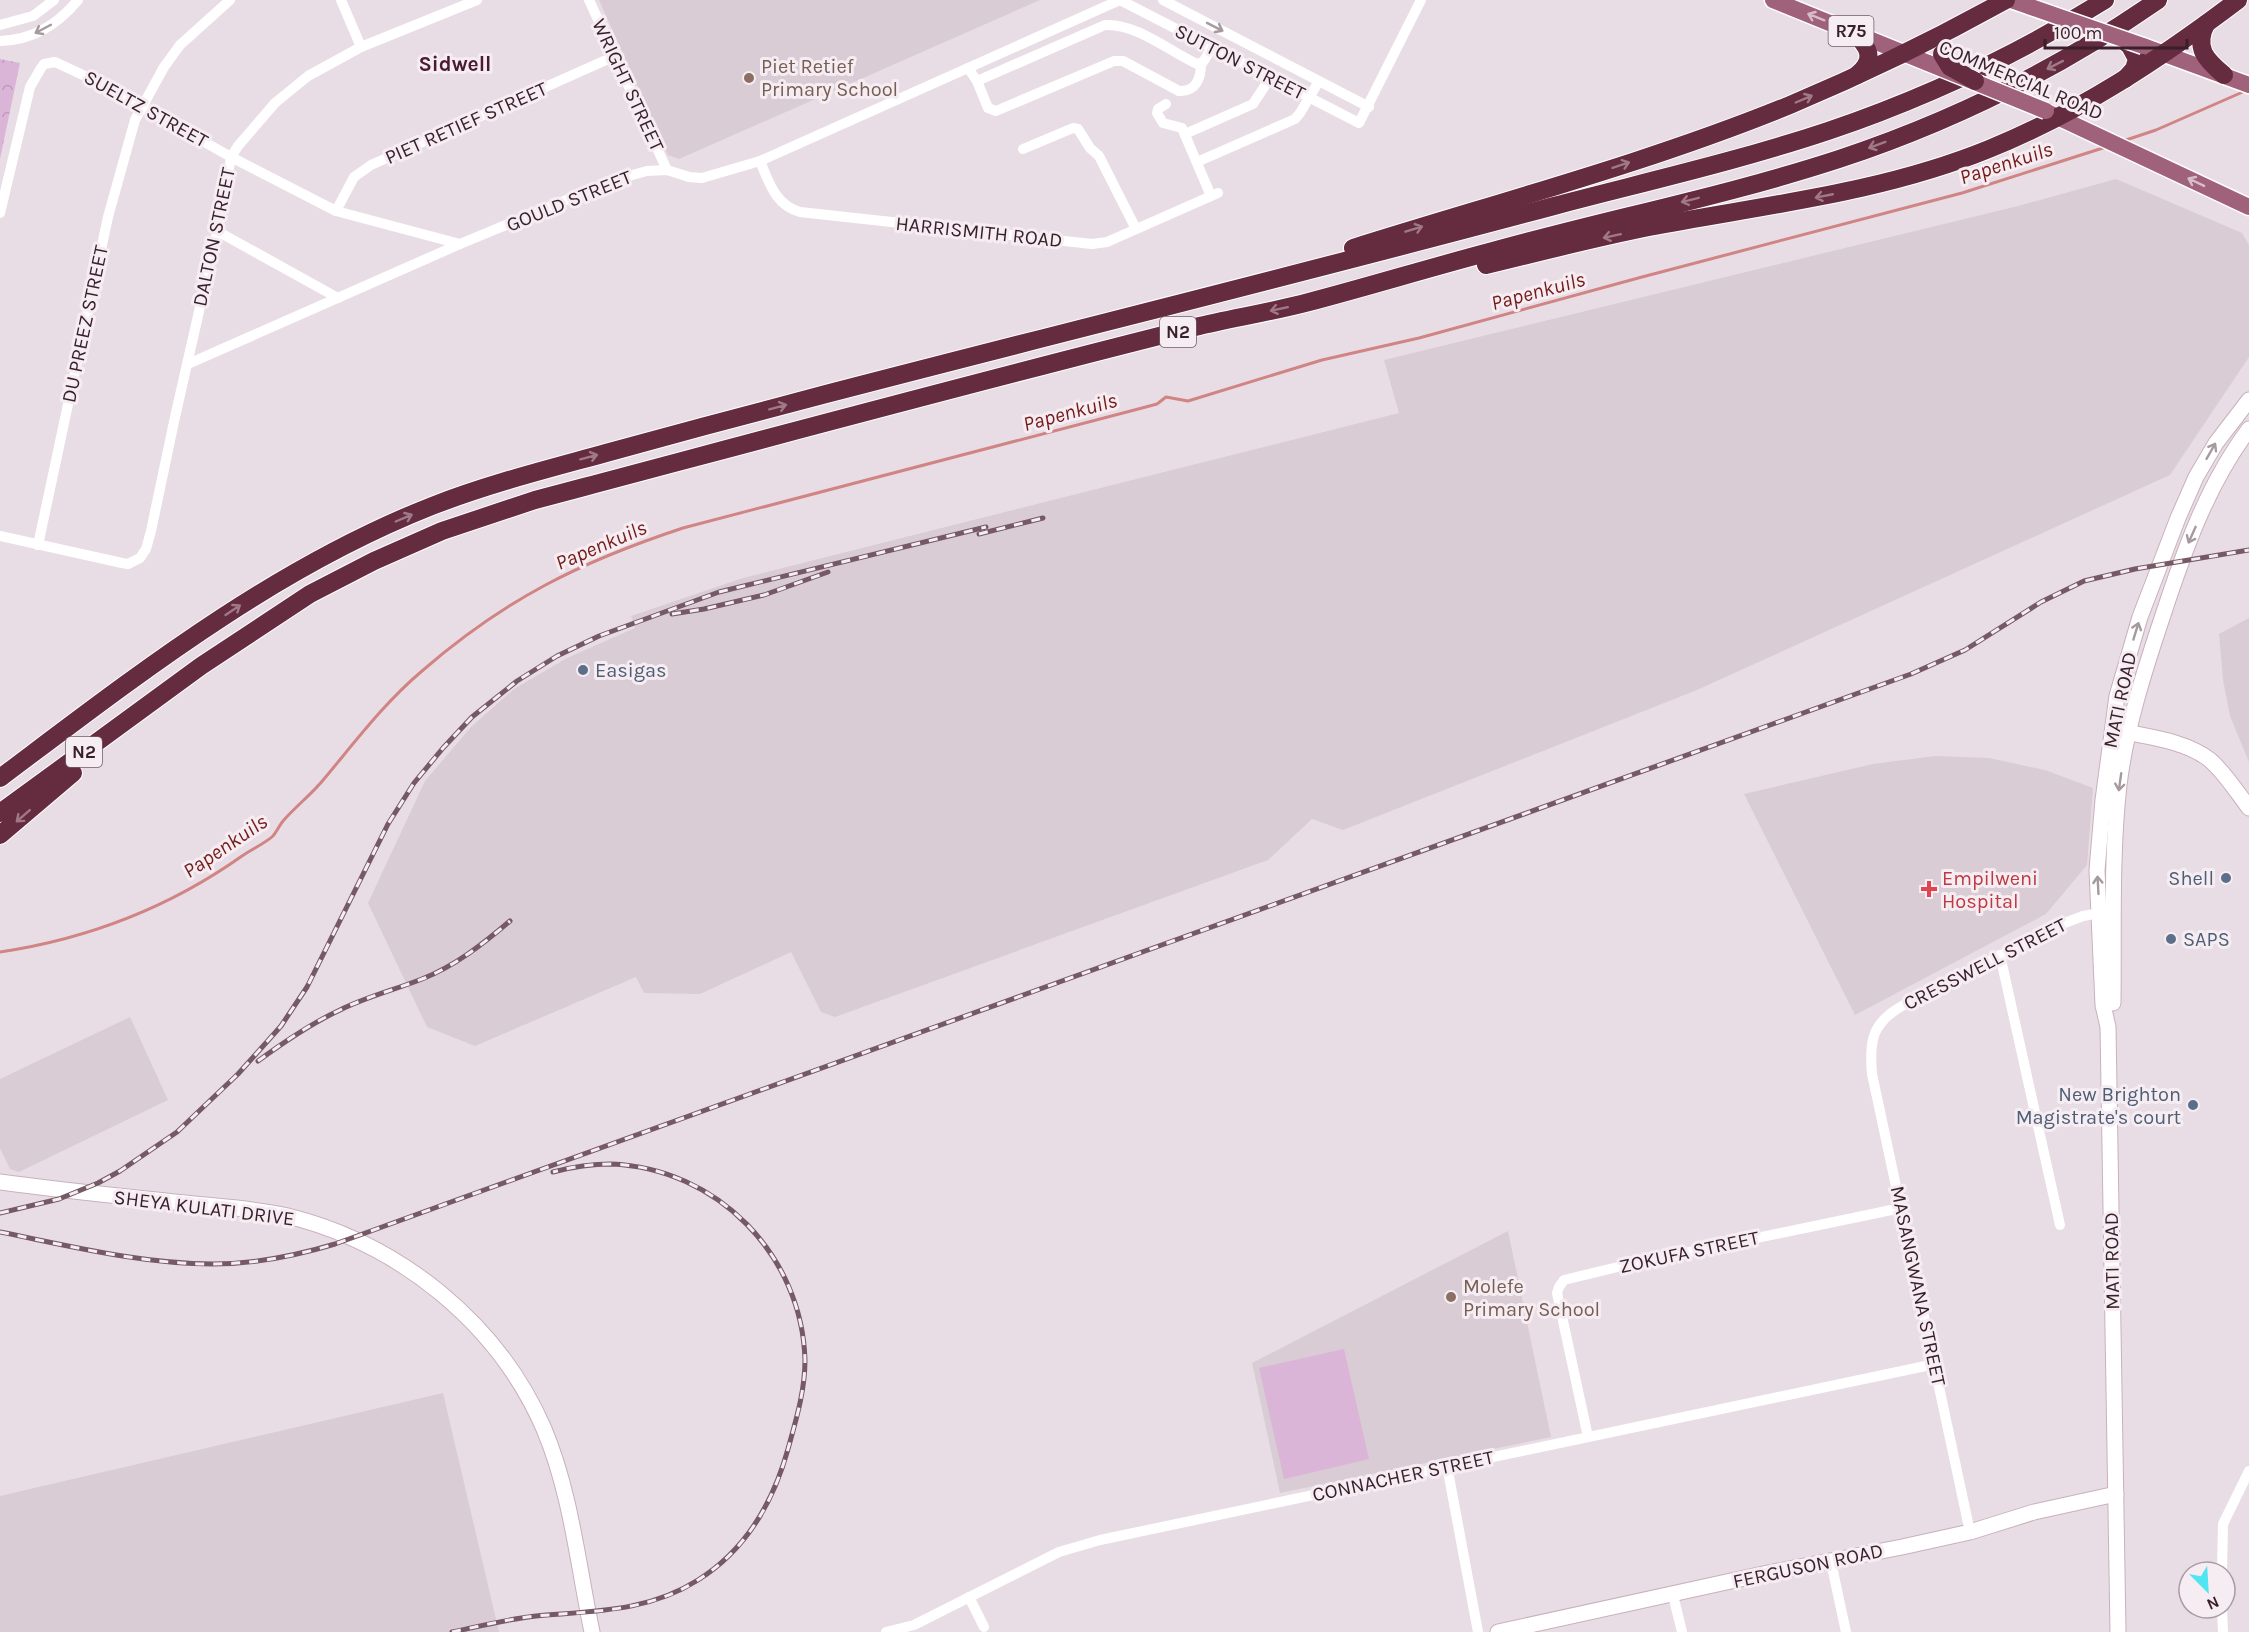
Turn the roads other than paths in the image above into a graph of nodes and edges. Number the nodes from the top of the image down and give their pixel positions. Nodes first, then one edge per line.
1 (54, 0) edge
2 (78, 0) edge
3 (230, 0) edge
4 (341, 0) edge
5 (477, 0) edge
6 (589, 0) edge
7 (1120, 0) edge
8 (1162, 0) edge
9 (1421, 0) edge
10 (1773, 0) edge
11 (2006, 0) edge
12 (2011, 0) edge
13 (2105, 0) edge
14 (2158, 0) edge
15 (2238, 0) edge
16 (1153, 17) junction
17 (2206, 24) junction
18 (0, 25) edge
19 (1954, 29) junction
20 (1854, 33) junction
21 (2122, 39) joint
22 (0, 41) edge
23 (361, 48) junction
24 (1212, 48) junction
25 (2140, 52) junction
26 (2166, 53) junction
27 (1905, 54) junction
28 (615, 56) junction
29 (1935, 59) junction
30 (1201, 64) junction
31 (968, 68) junction
32 (1270, 78) junction
33 (1853, 78) junction
34 (2236, 80) edge
35 (977, 81) junction
36 (1319, 81) junction
37 (1975, 81) joint
38 (2122, 82) junction
39 (1310, 98) junction
40 (1166, 104) dead end
41 (141, 106) junction
42 (1369, 107) junction
43 (2052, 114) junction
44 (1185, 134) junction
45 (1023, 149) dead end
46 (231, 157) junction
47 (760, 160) junction
48 (1197, 162) junction
49 (667, 170) junction
50 (2249, 207) edge
51 (336, 211) junction
52 (0, 213) edge
53 (1136, 229) junction
54 (217, 231) junction
55 (460, 244) junction
56 (1198, 297) junction
57 (338, 298) junction
58 (1305, 303) junction
59 (188, 364) junction
60 (2249, 400) edge
61 (2249, 429) edge
62 (0, 536) edge
63 (38, 545) junction
64 (123, 686) junction
65 (164, 692) junction
66 (2111, 729) junction
67 (2128, 733) junction
68 (0, 769) edge
69 (0, 778) edge
70 (2249, 808) edge
71 (0, 813) edge
72 (0, 836) edge
73 (2106, 912) junction
74 (2000, 955) junction
75 (1872, 1040) joint
76 (0, 1182) edge
77 (1901, 1208) junction
78 (2060, 1225) dead end
79 (1935, 1364) junction
80 (1588, 1437) junction
81 (1448, 1466) junction
82 (2249, 1471) edge
83 (2116, 1494) junction
84 (1970, 1532) junction
85 (2222, 1560) edge
86 (1831, 1562) junction
87 (1673, 1596) junction
88 (969, 1597) junction
89 (984, 1627) dead end
90 (1508, 1631) edge
91 (592, 1632) edge
92 (886, 1632) edge
93 (1478, 1632) edge
94 (1682, 1632) edge
95 (1846, 1632) edge
96 (2118, 1632) edge

1 - 18 street
2 -> 22 street
3 - 41 street, DU PREEZ STREET
4 - 23 street
5 - 23 street, DALTON STREET
6 - 28 street, WRIGHT STREET
7 - 16 street, SUTTON STREET
7 - 31 street, GOULD STREET
8 - 16 street
8 -> 36 street, SUTTON STREET
9 - 42 street
20 -> 10 main road, COMMERCIAL ROAD / R75
11 - 19 highway
12 - 21 main road, bridge
13 - 56 highway, N2
14 -> 58 highway, N2
15 - 17 highway
16 - 24 street, SUTTON STREET
17 - 26 highway
17 - 34 highway
19 - 27 highway
19 - 29 highway
20 - 27 main road, COMMERCIAL ROAD / R75
20 - 33 highway
21 - 25 highway
23 - 46 street, DALTON STREET
24 - 30 street
24 - 32 street, SUTTON STREET
25 - 26 main road
25 - 38 highway
26 - 34 main road
26 - 38 highway
27 - 29 main road, COMMERCIAL ROAD / R75
27 - 33 highway
28 - 49 street, WRIGHT STREET
28 - 51 street, PIET RETIEF STREET
29 - 37 highway, bridge
30 - 35 street
30 - 35 street
31 - 35 street
31 - 47 street, GOULD STREET
32 - 39 street, SUTTON STREET
32 - 44 street
56 -> 33 highway
36 - 39 street
36 - 42 street, SUTTON STREET
37 - 43 main road, COMMERCIAL ROAD, bridge
38 - 43 highway
39 - 42 street, SUTTON STREET
39 - 48 street
40 - 44 street
41 - 46 street, SUELTZ STREET
41 - 52 street, SUELTZ STREET
41 - 63 street, DU PREEZ STREET
50 -> 43 main road, COMMERCIAL ROAD
43 -> 58 highway
44 - 48 street
45 - 53 street
46 - 51 street, SUELTZ STREET
46 - 54 street, DALTON STREET
47 - 49 street, GOULD STREET
47 - 53 street, HARRISMITH ROAD
48 - 53 street, HARRISMITH ROAD
49 - 55 street, GOULD STREET
51 - 55 street, SUELTZ STREET
54 - 57 street
54 - 59 street, DALTON STREET
55 - 57 street, GOULD STREET
64 -> 56 highway, N2
57 - 59 street, GOULD STREET
58 -> 65 highway, N2
59 - 63 street, DALTON STREET
66 -> 60 street, MATI ROAD
61 -> 67 street, MATI ROAD
62 - 63 street
64 - 68 highway
64 - 69 highway, N2
65 - 71 highway, N2
65 -> 72 highway
66 - 67 street
73 -> 66 street, MATI ROAD
67 - 70 street
67 -> 73 street, MATI ROAD
73 - 74 street, CRESSWELL STREET
73 - 83 street, MATI ROAD
74 - 75 street, CRESSWELL STREET
74 - 78 street
75 - 77 street, MASANGWANA STREET
76 - 91 street, SHEYA KULATI DRIVE
77 - 79 street, MASANGWANA STREET
77 - 80 street, ZOKUFA STREET
79 - 80 street, CONNACHER STREET
79 - 84 street, MASANGWANA STREET
80 - 81 street, CONNACHER STREET
81 - 88 street, CONNACHER STREET
81 - 93 street
82 - 85 street
83 - 84 street, FERGUSON ROAD
83 - 96 street, MATI ROAD
84 - 86 street, FERGUSON ROAD
86 - 87 street, FERGUSON ROAD
86 - 95 street
87 - 90 street, FERGUSON ROAD
87 - 94 street
88 - 89 street
88 - 92 street, CONNACHER STREET

